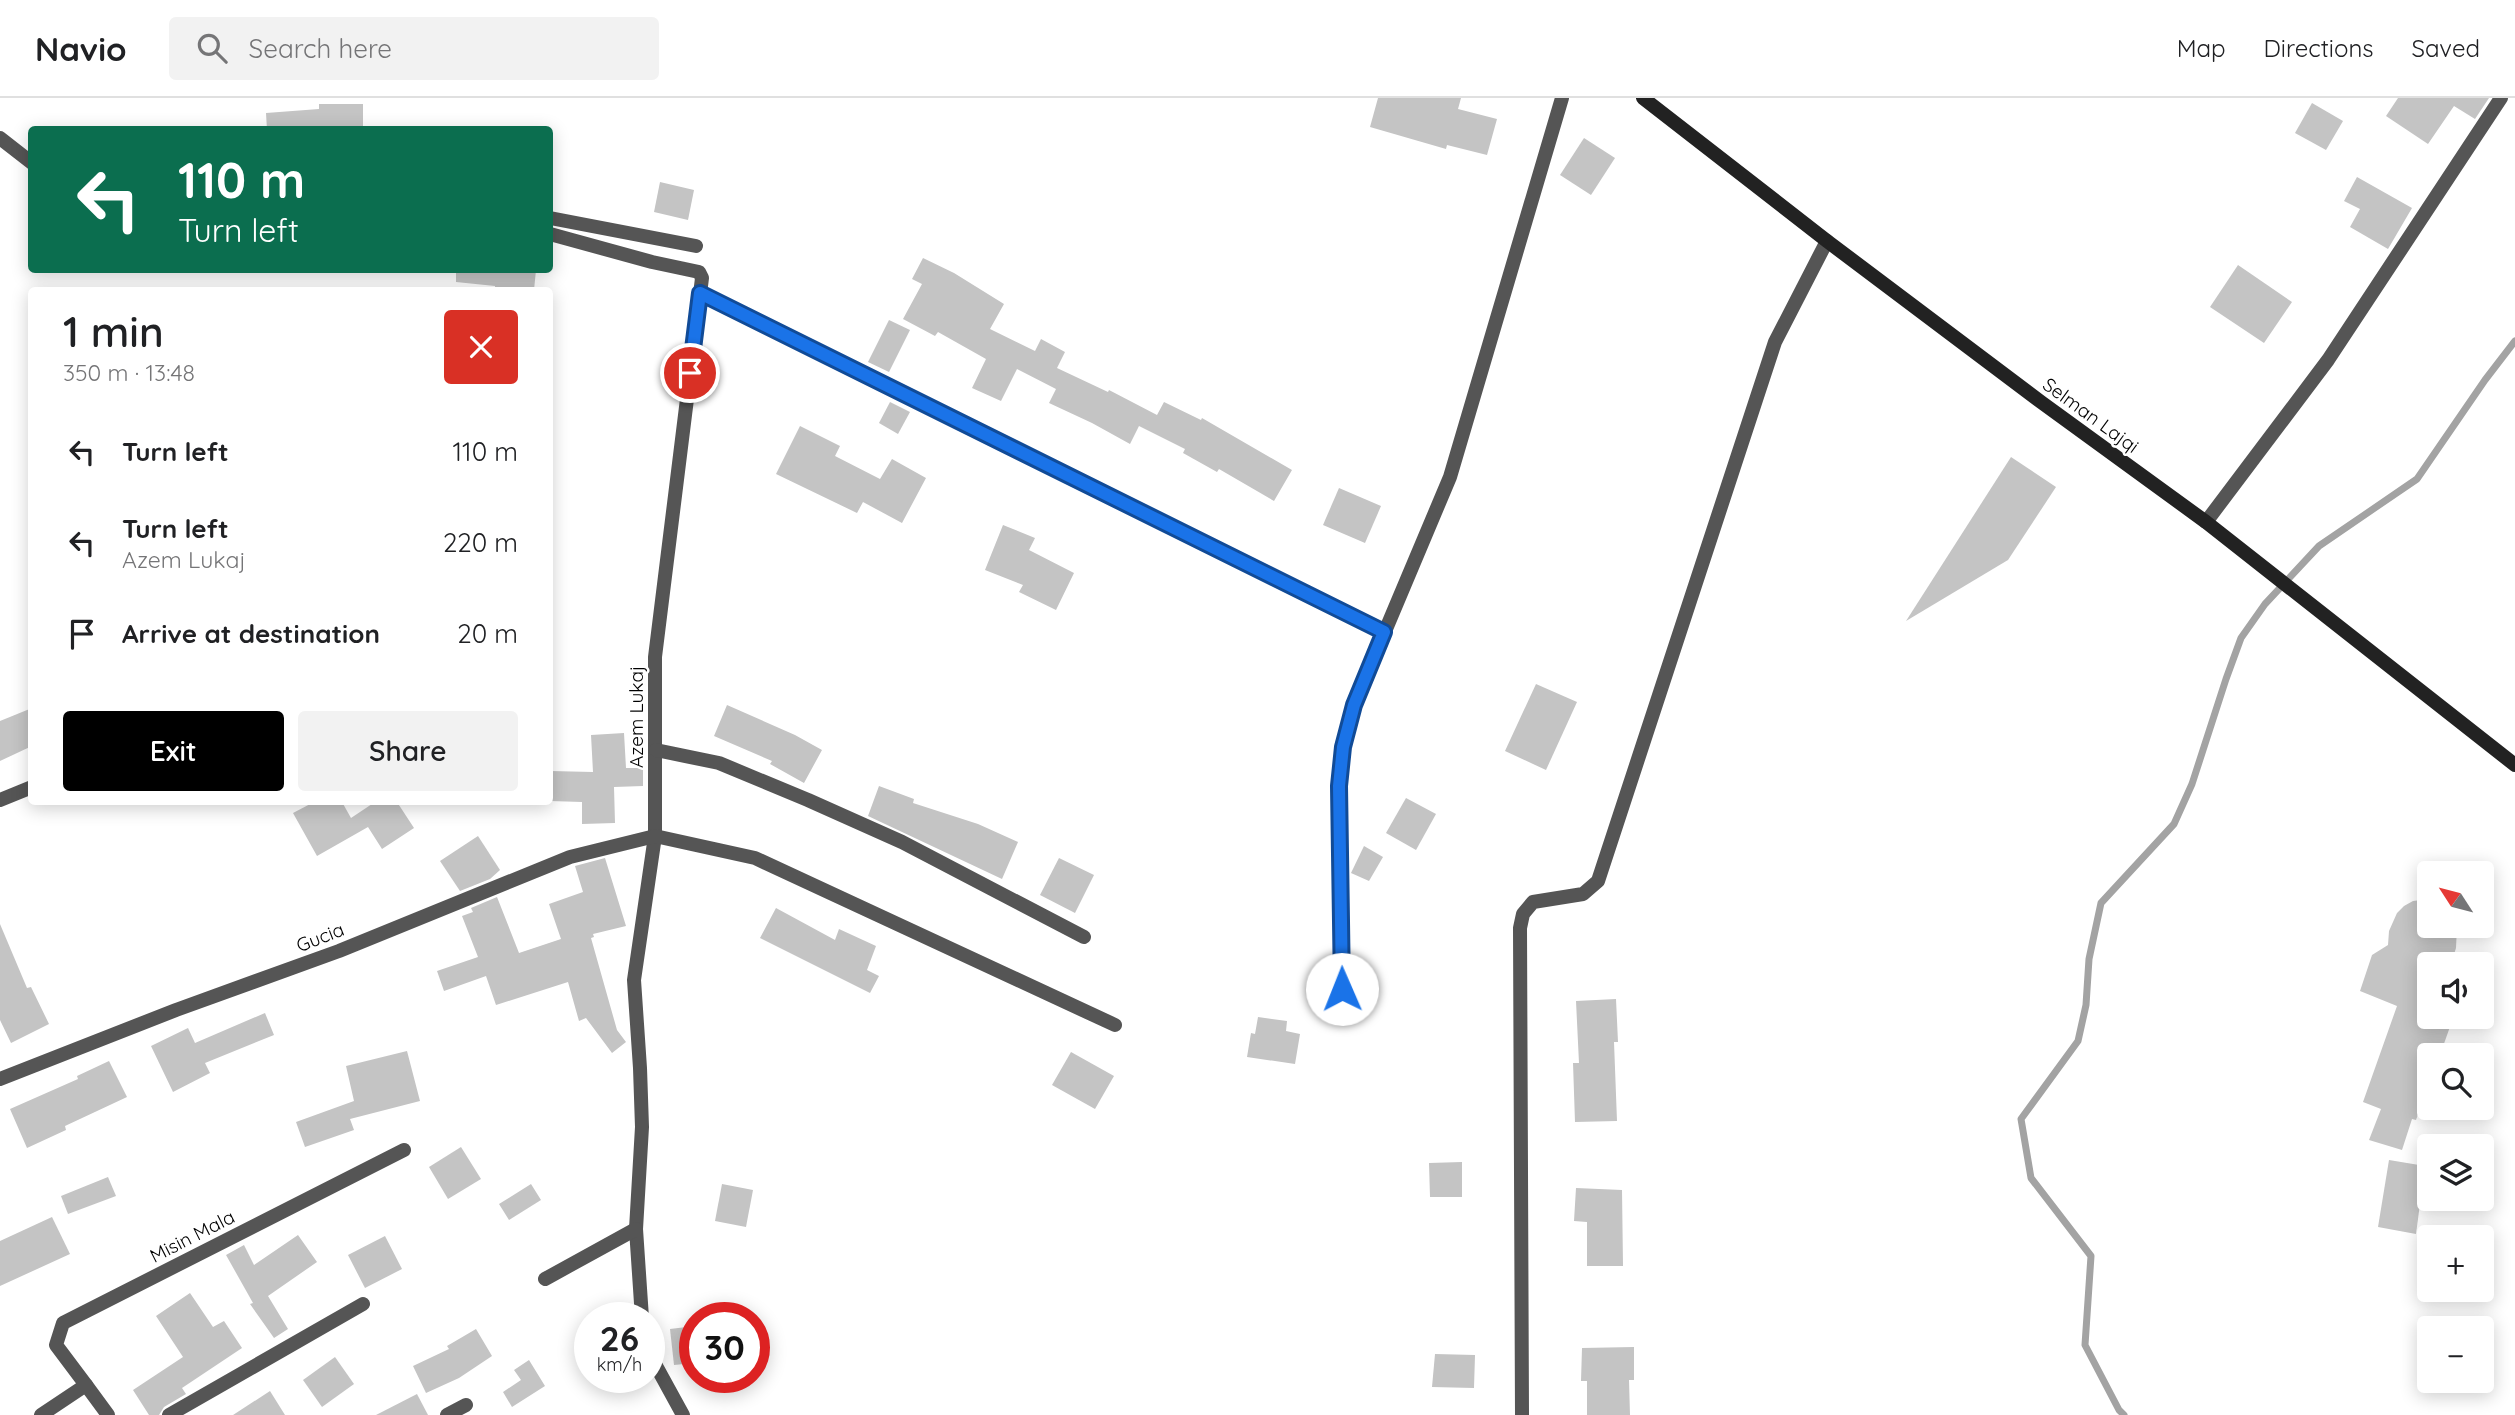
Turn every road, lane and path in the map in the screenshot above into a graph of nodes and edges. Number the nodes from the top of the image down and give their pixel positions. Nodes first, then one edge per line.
1 (1562, 98) edge
2 (1643, 98) edge
3 (2501, 98) edge
4 (0, 138) edge
5 (28, 160) edge
6 (553, 219) edge
7 (553, 235) edge
8 (1827, 242) junction
9 (696, 246) dead end
10 (700, 293) junction
11 (2206, 522) junction
12 (1384, 632) junction
13 (656, 750) junction
14 (2515, 765) edge
15 (28, 789) edge
16 (0, 800) edge
17 (655, 836) junction
18 (1084, 937) dead end
19 (1342, 989) dead end
20 (1115, 1025) dead end
21 (0, 1079) edge
22 (404, 1150) dead end
23 (636, 1229) junction
24 (545, 1279) dead end
25 (641, 1302) edge
26 (363, 1304) dead end
27 (665, 1382) edge
28 (86, 1385) junction
29 (466, 1405) dead end
30 (41, 1415) edge
31 (108, 1415) edge
32 (169, 1415) edge
33 (447, 1415) edge
34 (683, 1415) edge
35 (1522, 1415) edge

1 - 12 street
2 - 8 street, Selman Lajqi
3 - 11 street
4 - 5 street
6 - 9 street
7 - 10 street
8 - 11 street, Selman Lajqi
8 - 35 street
10 - 12 street
10 - 13 street, Azem Lukaj
11 - 14 street, Selman Lajqi
12 - 19 street
13 - 17 street, Azem Lukaj
13 - 18 street
15 - 16 street
17 - 20 street
17 - 21 street, Gucia
17 - 23 street, Azem Lukaj
22 - 28 street, Misin Mala
23 - 24 street
23 - 25 street, Azem Lukaj
26 - 32 street
27 - 34 street
28 - 30 street
28 - 31 street, Misin Mala
29 - 33 street

